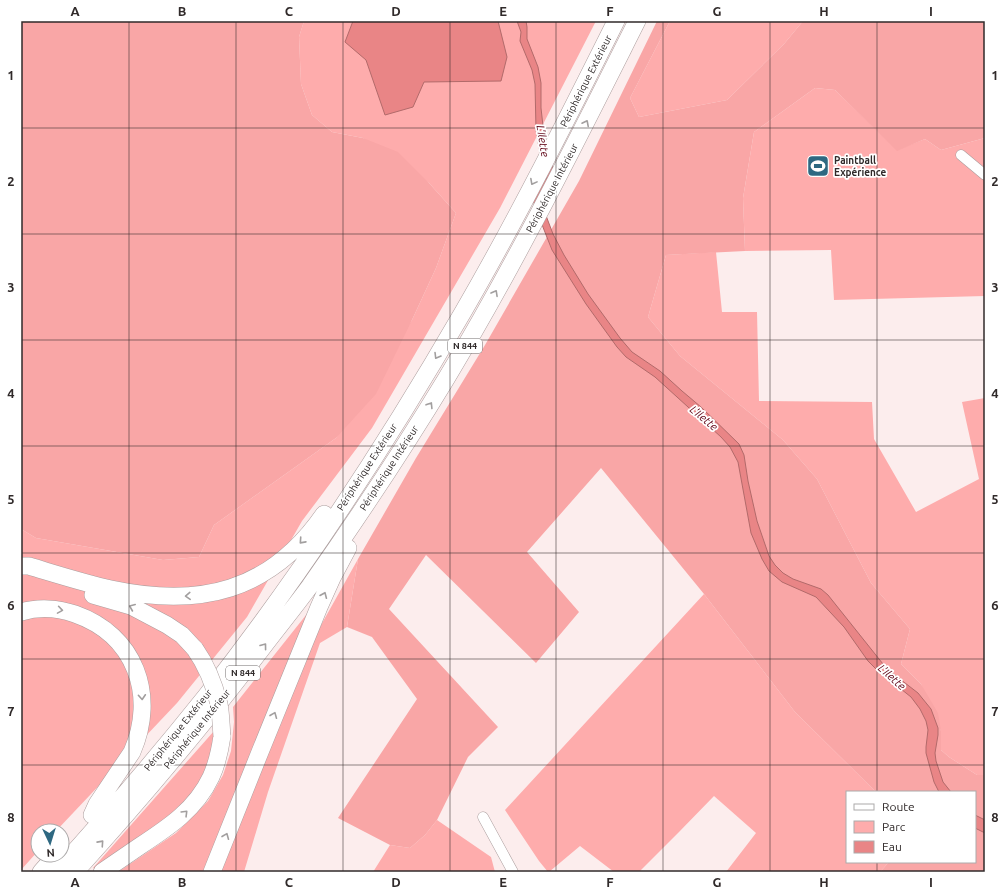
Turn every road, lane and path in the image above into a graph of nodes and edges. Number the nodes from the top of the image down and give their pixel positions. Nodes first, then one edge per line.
1 (616, 21) edge
2 (637, 21) edge
3 (962, 155) dead end
4 (985, 175) edge
5 (394, 462) junction
6 (357, 484) junction
7 (21, 566) edge
8 (21, 571) edge
9 (21, 612) edge
10 (178, 730) junction
11 (92, 815) junction
12 (483, 817) dead end
13 (70, 840) edge
14 (49, 863) edge
15 (41, 872) edge
16 (56, 872) edge
17 (75, 872) edge
18 (102, 872) edge
19 (212, 872) edge
20 (512, 872) edge

1 -> 6 highway, Périphérique Extérieur / N 844
5 -> 2 highway, Périphérique Intérieur / N 844
3 - 4 street
17 -> 5 highway, Périphérique Intérieur / N 844
19 -> 5 highway
6 -> 7 highway
6 - 10 highway, Périphérique Extérieur / N 844
18 -> 8 highway, bridge
9 -> 11 highway
10 - 11 highway
10 - 16 highway, Périphérique Extérieur / N 844
11 - 13 highway
12 - 20 street
14 - 15 highway

